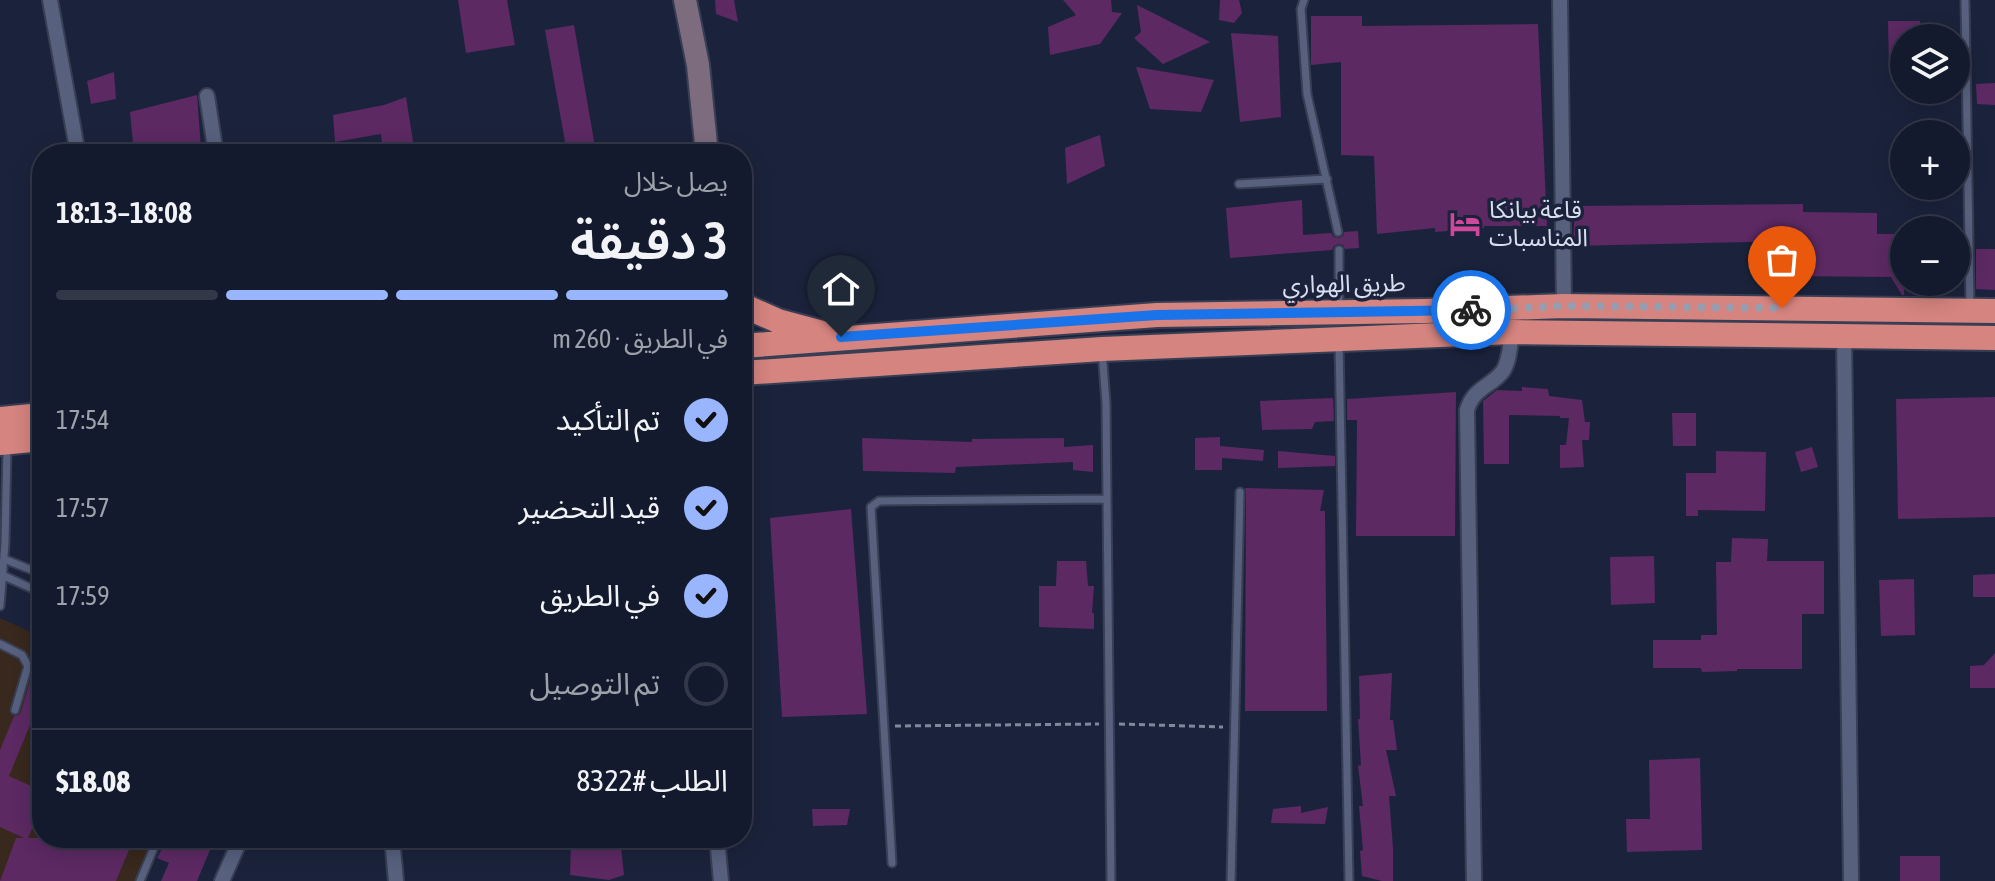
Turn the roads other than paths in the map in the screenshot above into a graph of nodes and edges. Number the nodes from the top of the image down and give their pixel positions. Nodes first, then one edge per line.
1 (50, 0) edge
2 (685, 0) edge
3 (1304, 0) edge
4 (1560, 0) edge
5 (1965, 0) edge
6 (207, 96) dead end
7 (76, 144) edge
8 (214, 144) edge
9 (706, 144) edge
10 (1327, 179) junction
11 (1239, 184) dead end
12 (1338, 232) dead end
13 (1339, 250) dead end
14 (1564, 306) junction
15 (752, 309) edge
16 (1970, 310) junction
17 (1425, 311) junction
18 (1995, 311) edge
19 (1340, 312) junction
20 (1512, 332) junction
21 (1844, 334) junction
22 (1426, 336) junction
23 (841, 337) junction
24 (1995, 338) edge
25 (1339, 339) junction
26 (752, 345) edge
27 (1102, 349) junction
28 (752, 372) edge
29 (32, 416) edge
30 (0, 419) edge
31 (32, 440) edge
32 (3, 443) edge
33 (1240, 492) dead end
34 (1107, 499) junction
35 (3, 517) edge
36 (2, 543) edge
37 (4, 559) junction
38 (32, 570) edge
39 (2, 575) junction
40 (32, 588) edge
41 (0, 606) edge
42 (0, 644) edge
43 (15, 710) dead end
44 (154, 848) edge
45 (237, 848) edge
46 (393, 848) edge
47 (718, 848) edge
48 (892, 863) dead end
49 (140, 881) edge
50 (222, 881) edge
51 (396, 881) edge
52 (721, 881) edge
53 (1111, 881) edge
54 (1231, 881) edge
55 (1349, 881) edge
56 (1474, 881) edge
57 (1851, 881) edge

1 - 7 street
2 - 9 street
3 - 10 lane
4 - 14 street
5 - 16 lane
6 - 8 street
10 - 11 lane
10 - 12 lane
13 - 19 lane
14 - 16 highway, طريق الهواري
14 - 17 highway, طريق الهواري
15 - 23 highway
16 - 18 highway, طريق الهواري
17 - 19 highway, طريق الهواري
17 - 22 highway
19 - 23 highway, طريق الهواري
20 - 21 highway
20 - 22 highway
20 - 56 street
21 - 24 highway
21 - 57 street
22 - 25 highway
23 - 26 highway, طريق الهواري
25 - 27 highway
25 - 55 lane
27 - 28 highway
27 - 34 lane
29 - 30 highway
31 - 32 highway
32 - 35 lane
33 - 54 lane
34 - 48 lane
34 - 53 lane
35 - 36 lane
36 - 37 lane
37 - 38 lane
37 - 39 lane
39 - 40 lane
39 - 41 lane
42 - 43 lane
44 - 49 lane
45 - 50 street
46 - 51 street
47 - 52 street

